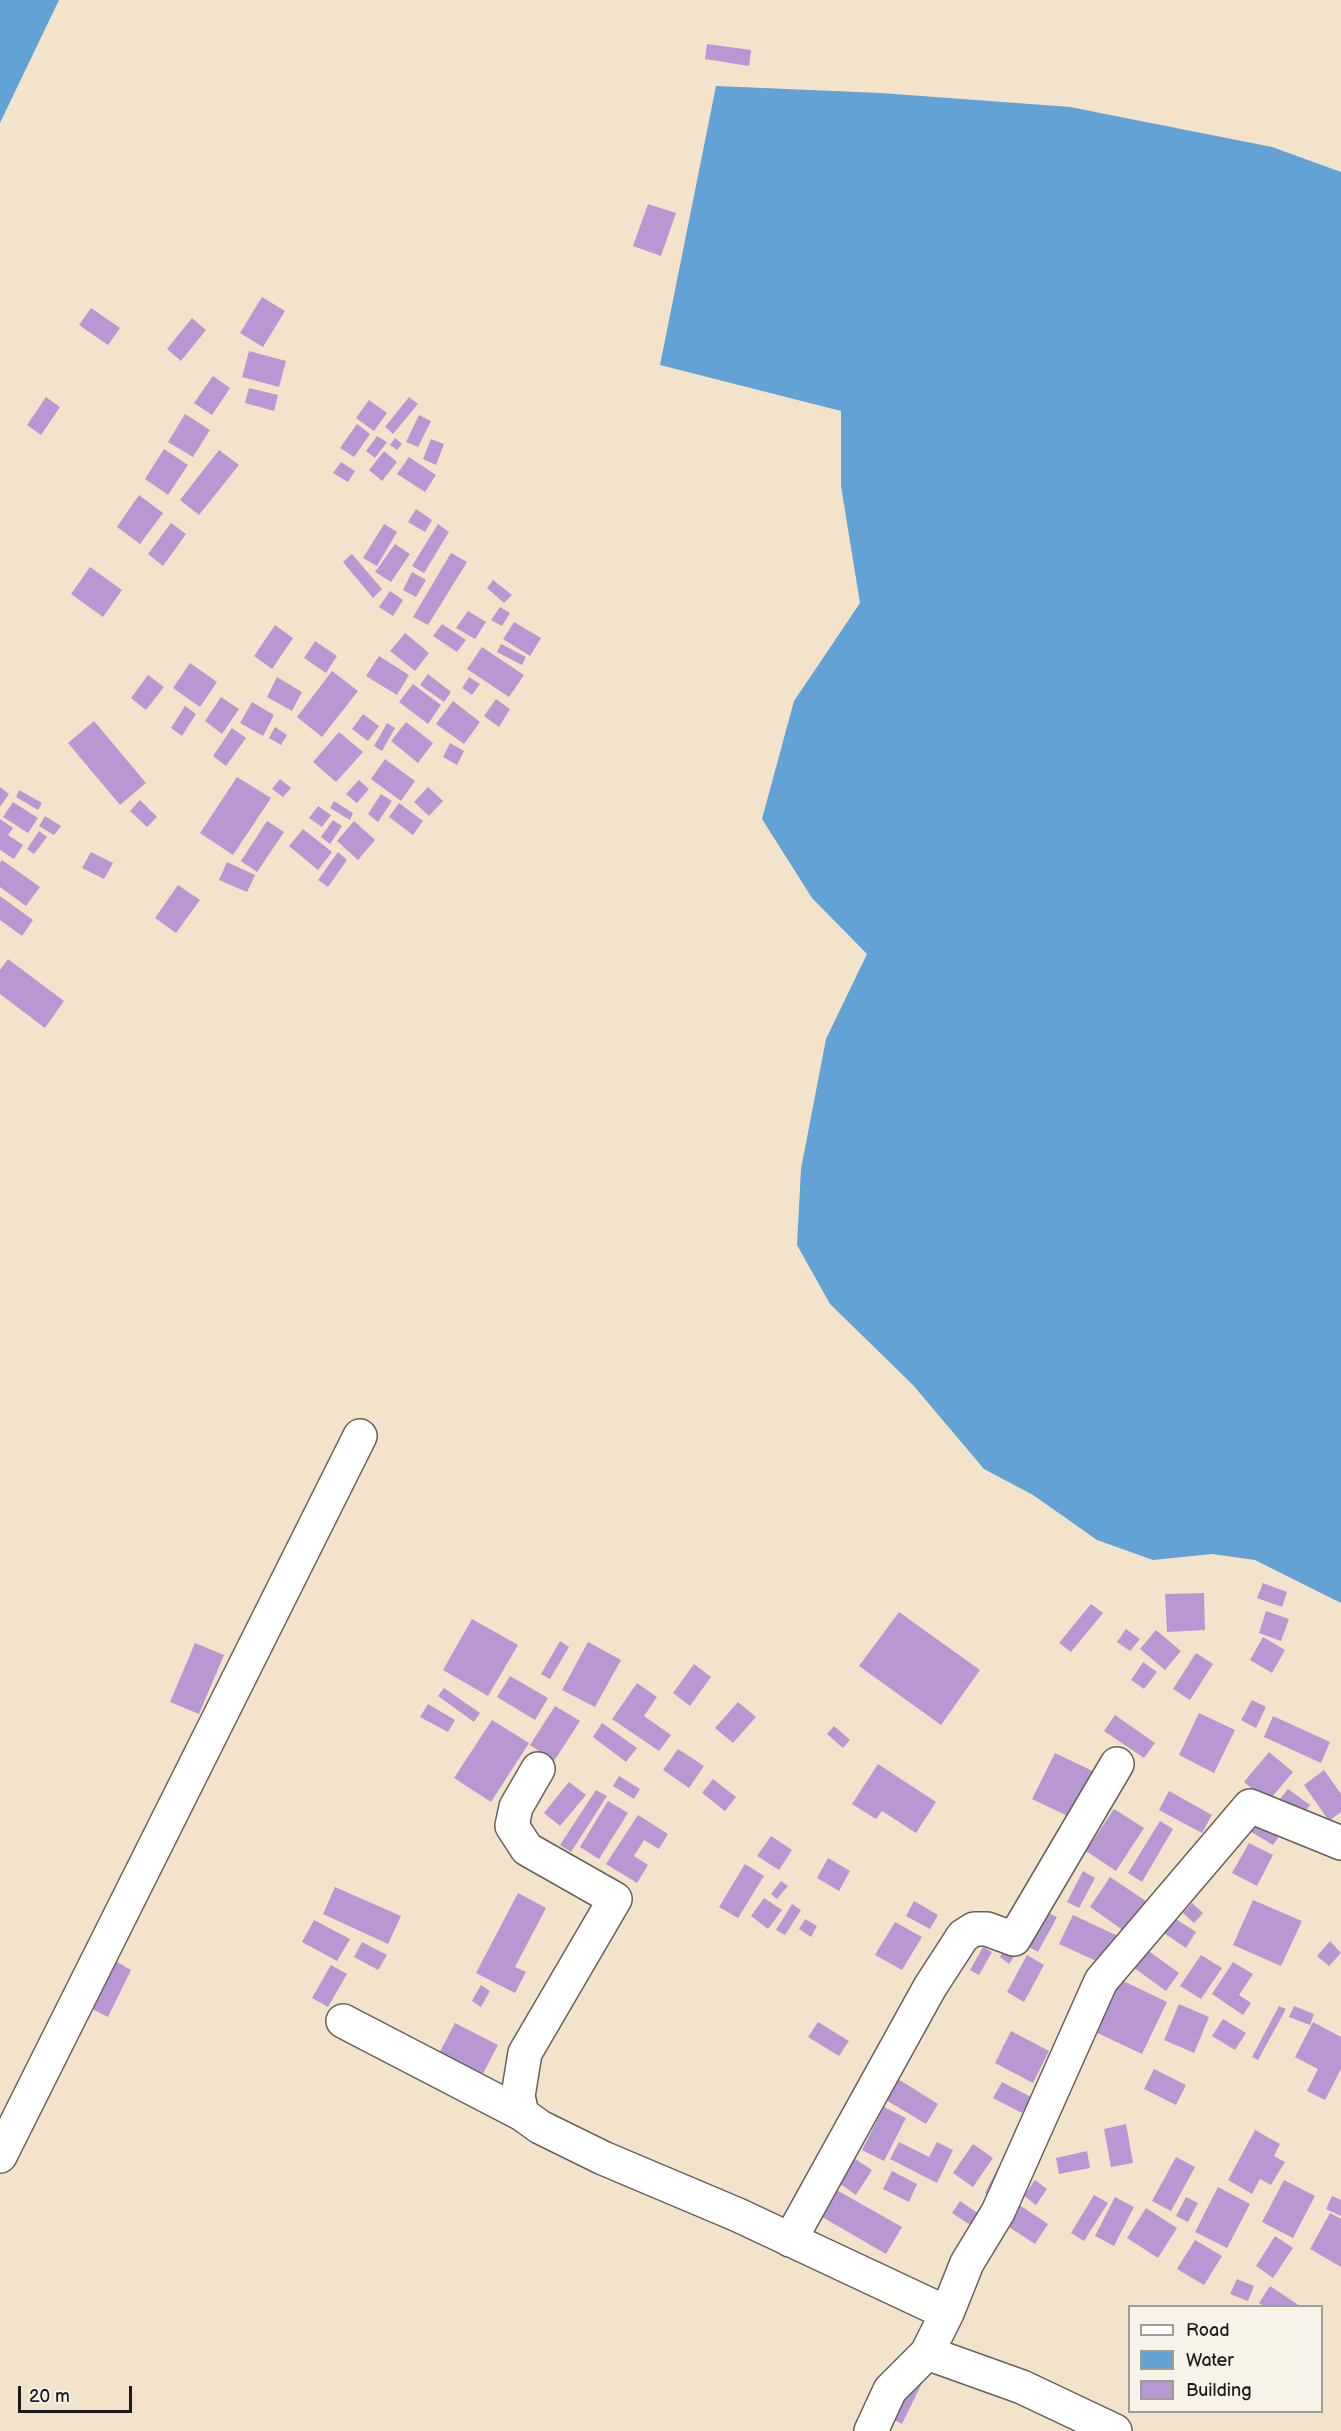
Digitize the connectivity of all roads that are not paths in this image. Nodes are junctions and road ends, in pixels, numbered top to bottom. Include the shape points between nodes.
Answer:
1 (360, 1436) dead end
2 (1117, 1764) dead end
3 (538, 1769) dead end
4 (1341, 1843) edge
5 (343, 2020) dead end
6 (522, 2114) junction
7 (0, 2156) edge
8 (790, 2240) junction
9 (947, 2313) junction
10 (927, 2353) junction
11 (871, 2431) edge
12 (1115, 2431) edge

1 - 7 street
2 - 8 street via 1014,1939 987,1929 974,1929 963,1936 930,1987
3 - 6 street via 516,1807 513,1826 527,1849 615,1899 525,2053 518,2096
4 - 9 street via 1250,1806 1101,1981 998,2212 967,2263
5 - 6 street
6 - 8 street via 603,2158
8 - 9 street
9 - 10 street
10 - 11 street via 890,2390
10 - 12 street via 1022,2388

